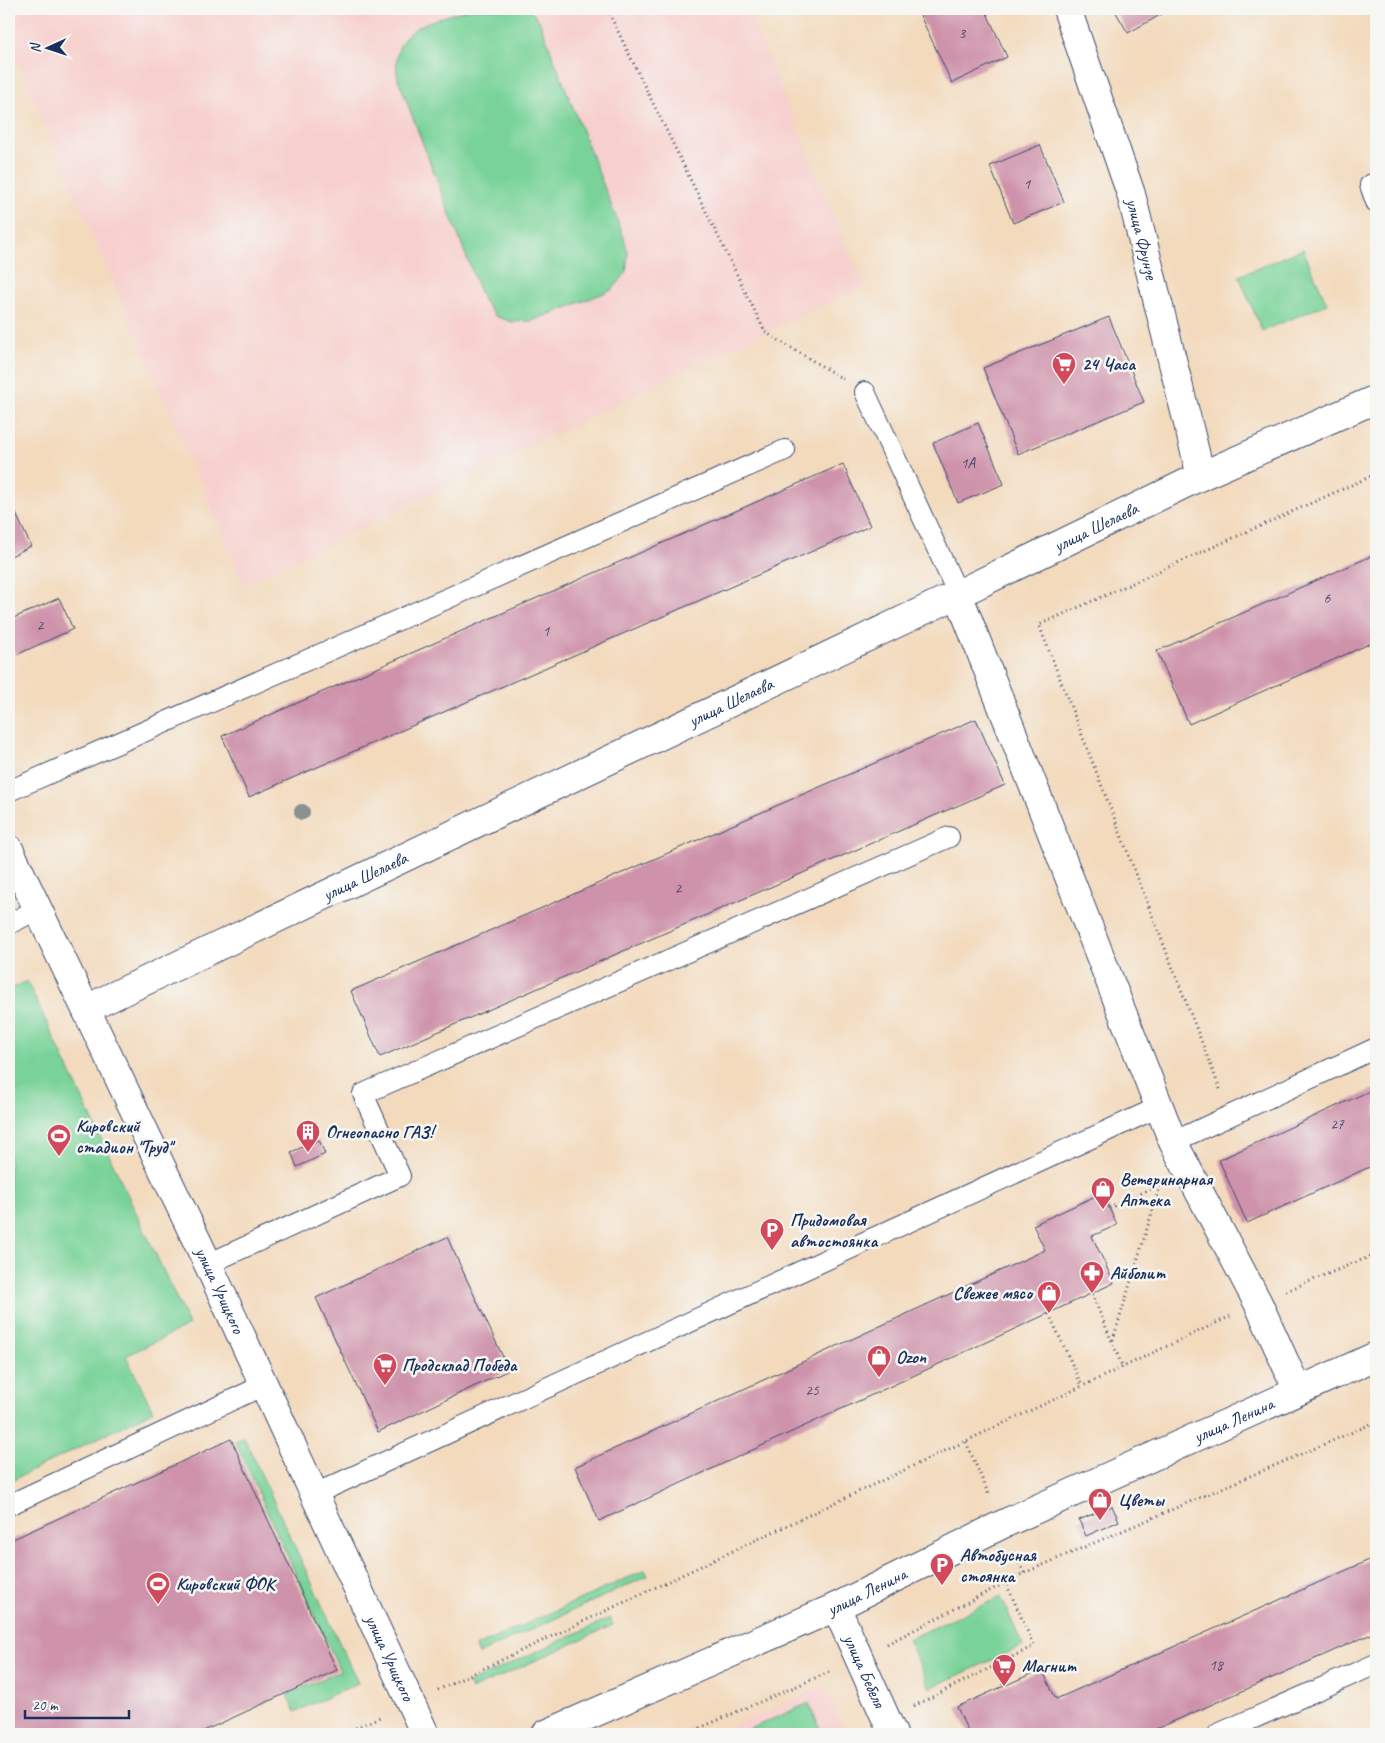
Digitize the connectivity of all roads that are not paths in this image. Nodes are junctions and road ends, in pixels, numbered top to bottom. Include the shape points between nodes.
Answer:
1 (1067, 9) edge
2 (1376, 182) edge
3 (1376, 202) edge
4 (865, 392) road end
5 (1376, 399) edge
6 (785, 450) dead end
7 (1201, 476) junction
8 (958, 594) junction
9 (9, 791) edge
10 (949, 837) dead end
11 (9, 849) edge
12 (38, 909) junction
13 (9, 924) edge
14 (86, 1009) junction
15 (1376, 1048) edge
16 (1159, 1107) junction
17 (1173, 1142) junction
18 (208, 1264) junction
19 (1376, 1356) edge
20 (264, 1385) junction
21 (1298, 1391) junction
22 (315, 1494) junction
23 (9, 1505) edge
24 (836, 1607) junction
25 (1376, 1664) edge
26 (890, 1727) edge
27 (425, 1734) edge
28 (546, 1734) edge
29 (1218, 1734) edge

1 - 7 street, улица Фрунзе via 1131,194
2 - 3 lane via 1370,185
4 - 8 lane
5 - 7 street, улица Шелаева
6 - 9 lane
7 - 8 street, улица Шелаева
8 - 14 street, улица Шелаева
8 - 16 street
10 - 18 lane via 363,1094 400,1176
11 - 12 street, улица Урицкого
12 - 13 lane
12 - 14 street, улица Урицкого
14 - 18 street, улица Урицкого
15 - 17 lane
16 - 17 street
16 - 22 lane
17 - 21 street via 1258,1303
18 - 20 street, улица Урицкого
19 - 21 street, улица Ленина
20 - 22 street, улица Урицкого
20 - 23 lane
21 - 24 street, улица Ленина via 1001,1525
22 - 27 street, улица Урицкого
24 - 26 street, улица Бебеля
24 - 28 street, улица Ленина
25 - 29 lane

